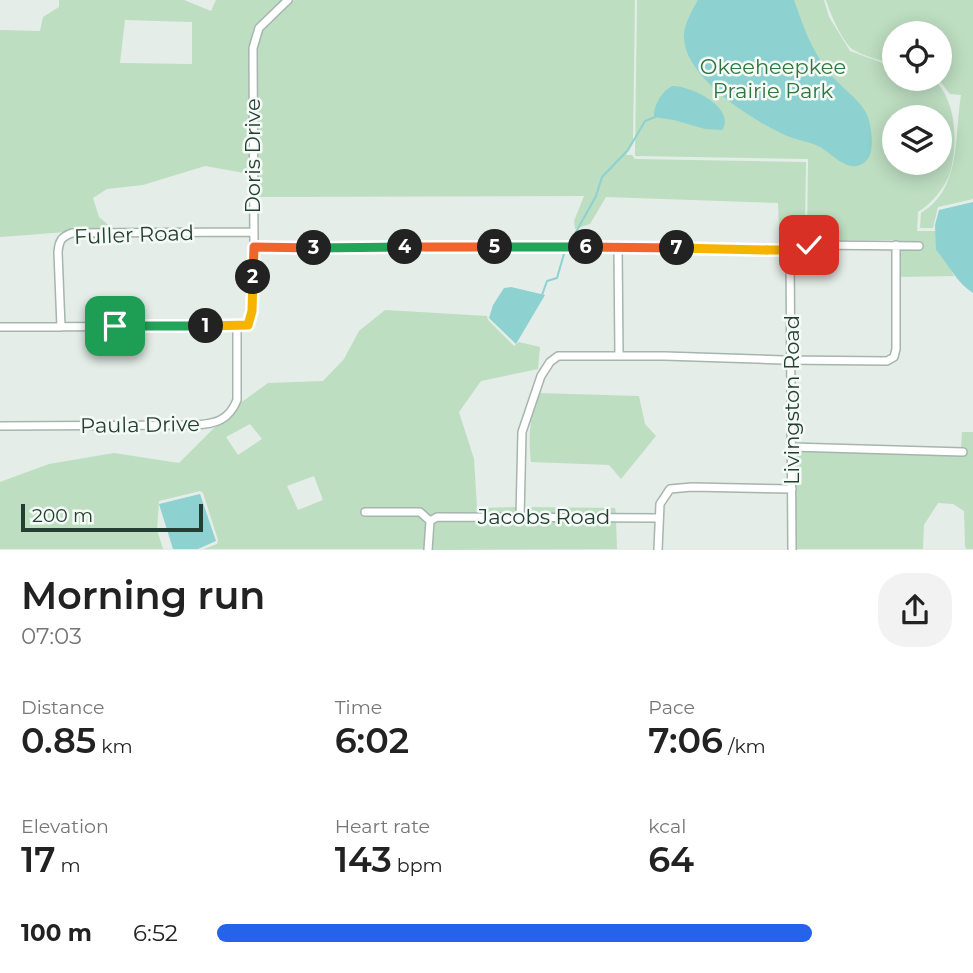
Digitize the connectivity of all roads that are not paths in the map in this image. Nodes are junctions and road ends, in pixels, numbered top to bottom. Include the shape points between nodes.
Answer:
1 (288, 0) edge
2 (254, 232) junction
3 (896, 245) junction
4 (919, 246) dead end
5 (254, 247) junction
6 (618, 247) junction
7 (790, 250) junction
8 (237, 326) junction
9 (0, 327) edge
10 (61, 327) junction
11 (619, 355) junction
12 (792, 360) junction
13 (0, 426) edge
14 (792, 447) junction
15 (963, 452) dead end
16 (792, 489) junction
17 (365, 512) dead end
18 (520, 518) junction
19 (659, 518) junction
20 (430, 521) junction
21 (428, 550) edge
22 (658, 550) edge
23 (792, 550) edge

1 - 2 street, Doris Drive via 259,28 253,48
2 - 5 street, Doris Drive
2 - 10 street, Fuller Road via 72,233 59,242
3 - 4 street
3 - 7 street via 809,245
3 - 12 street via 894,357 883,362
5 - 6 street
5 - 8 street, Doris Drive via 252,311 248,325
6 - 7 street
6 - 11 street
7 - 12 street, Livingston Road
8 - 10 street
8 - 13 street, Paula Drive via 237,400 222,421
9 - 10 street
11 - 12 street
11 - 18 street via 558,356 546,367 522,432
12 - 14 street, Livingston Road
14 - 15 street
14 - 16 street, Livingston Road
16 - 19 street via 674,488 663,498
16 - 23 street, Livingston Road
17 - 20 street via 420,512
18 - 19 street, Jacobs Road
18 - 20 street, Jacobs Road via 437,517
19 - 22 street
20 - 21 street

